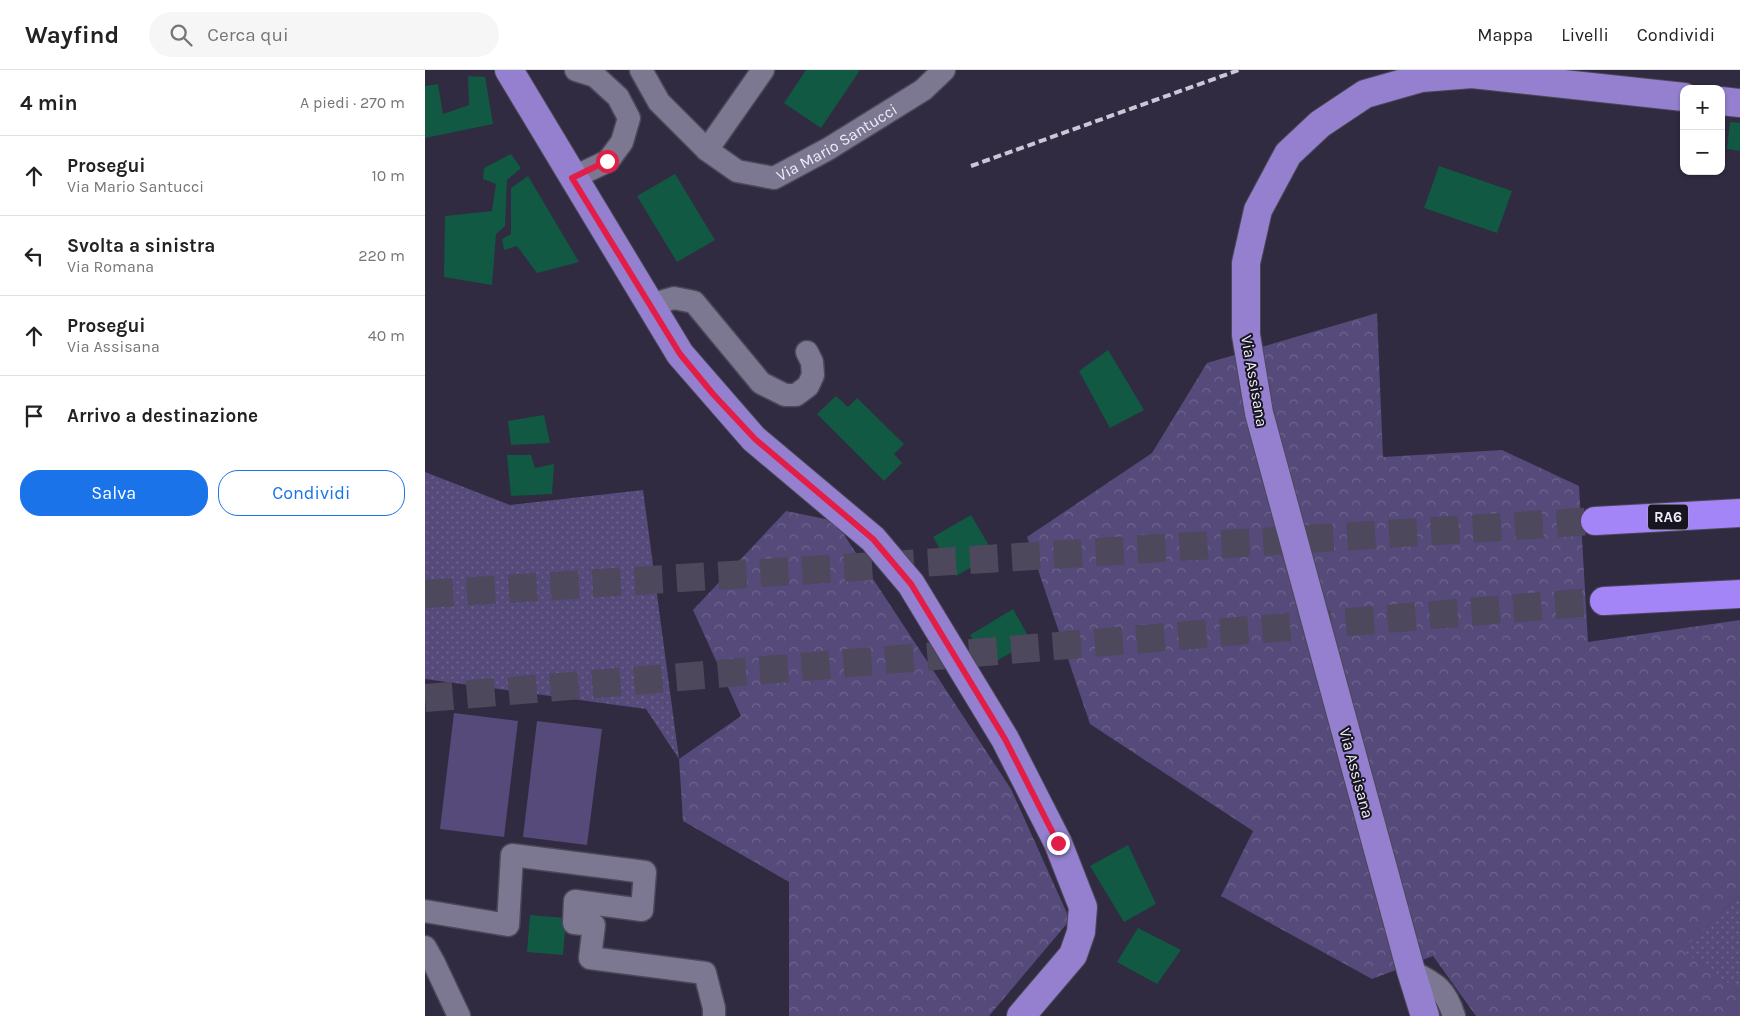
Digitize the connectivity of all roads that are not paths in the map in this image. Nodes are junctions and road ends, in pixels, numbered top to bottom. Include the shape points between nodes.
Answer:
1 (509, 70) edge
2 (576, 70) edge
3 (641, 70) edge
4 (763, 70) edge
5 (944, 70) edge
6 (1680, 97) edge
7 (1725, 101) edge
8 (1740, 103) edge
9 (707, 150) junction
10 (572, 178) junction
11 (650, 305) junction
12 (807, 352) dead end
13 (1740, 514) edge
14 (1595, 521) tunnel mouth
15 (1740, 594) edge
16 (1604, 601) tunnel mouth
17 (425, 911) edge
18 (425, 947) edge
19 (1411, 971) junction
20 (459, 1016) edge
21 (714, 1016) edge
22 (1021, 1016) edge
23 (1425, 1016) edge
24 (1454, 1016) edge

1 - 10 main road
2 - 10 street via 595,76 618,98 629,118 621,142 607,161
3 - 9 street, Via Mario Santucci via 659,102
4 - 9 street
5 - 9 street, Via Mario Santucci via 923,90 774,178 737,171
6 - 19 main road, Via Assisana via 1472,74 1421,78 1365,94 1320,124 1288,154 1258,210 1246,264 1246,335 1259,412
7 - 8 main road
10 - 11 main road
11 - 12 street via 674,298 694,302 761,383 785,395 796,395 808,386 813,375
11 - 22 main road via 680,354 755,439 873,539 911,584 1005,739 1058,843 1083,907 1081,932 1073,955
13 - 14 highway, RA6
15 - 16 highway
17 - 21 street via 508,924 512,856 645,872 642,910 575,901 574,923 594,924 590,958 705,973
18 - 20 street
19 - 23 main road, Via Assisana
19 - 24 street via 1433,983 1448,999

